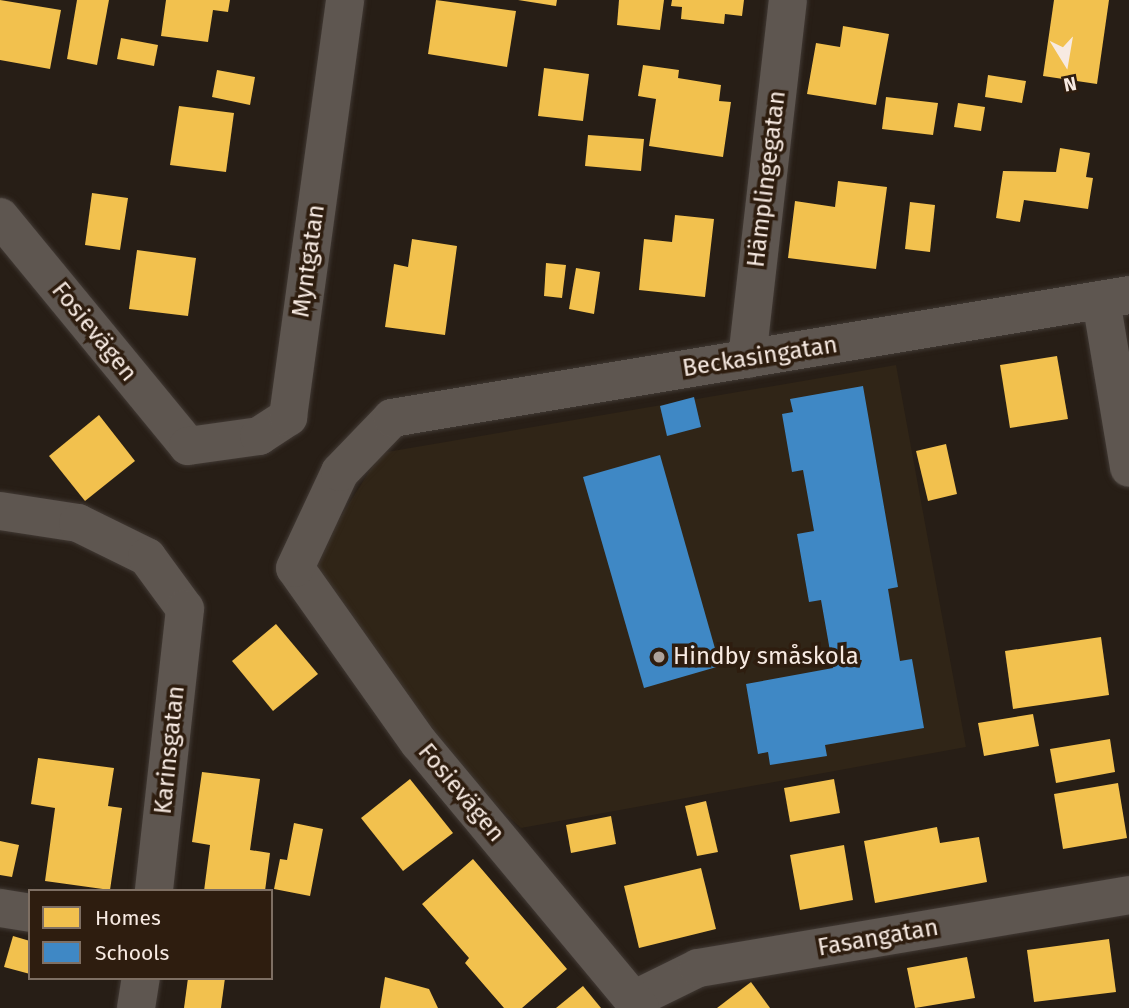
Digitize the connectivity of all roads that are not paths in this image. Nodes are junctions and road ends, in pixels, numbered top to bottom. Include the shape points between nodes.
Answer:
1 (345, 0) edge
2 (788, 0) edge
3 (0, 217) edge
4 (1115, 298) edge
5 (747, 359) junction
6 (188, 446) joint
7 (1129, 468) edge
8 (0, 512) edge
9 (295, 568) joint
10 (154, 889) edge
11 (1129, 895) edge
12 (0, 908) edge
13 (28, 913) edge
14 (141, 980) edge
15 (636, 1004) edge
16 (136, 1008) edge

1 - 6 street, Myntgatan via 288,417 259,436
2 - 5 street, Hämplingegatan
3 - 6 street, Fosievägen
4 - 5 street, Beckasingatan
4 - 7 street
5 - 9 street, Beckasingatan via 392,418 340,472
8 - 10 street, Karinsgatan via 78,523 147,557 185,609
9 - 15 street, Fosievägen via 419,743
11 - 15 street, Fasangatan via 698,968
12 - 13 street
14 - 16 street

